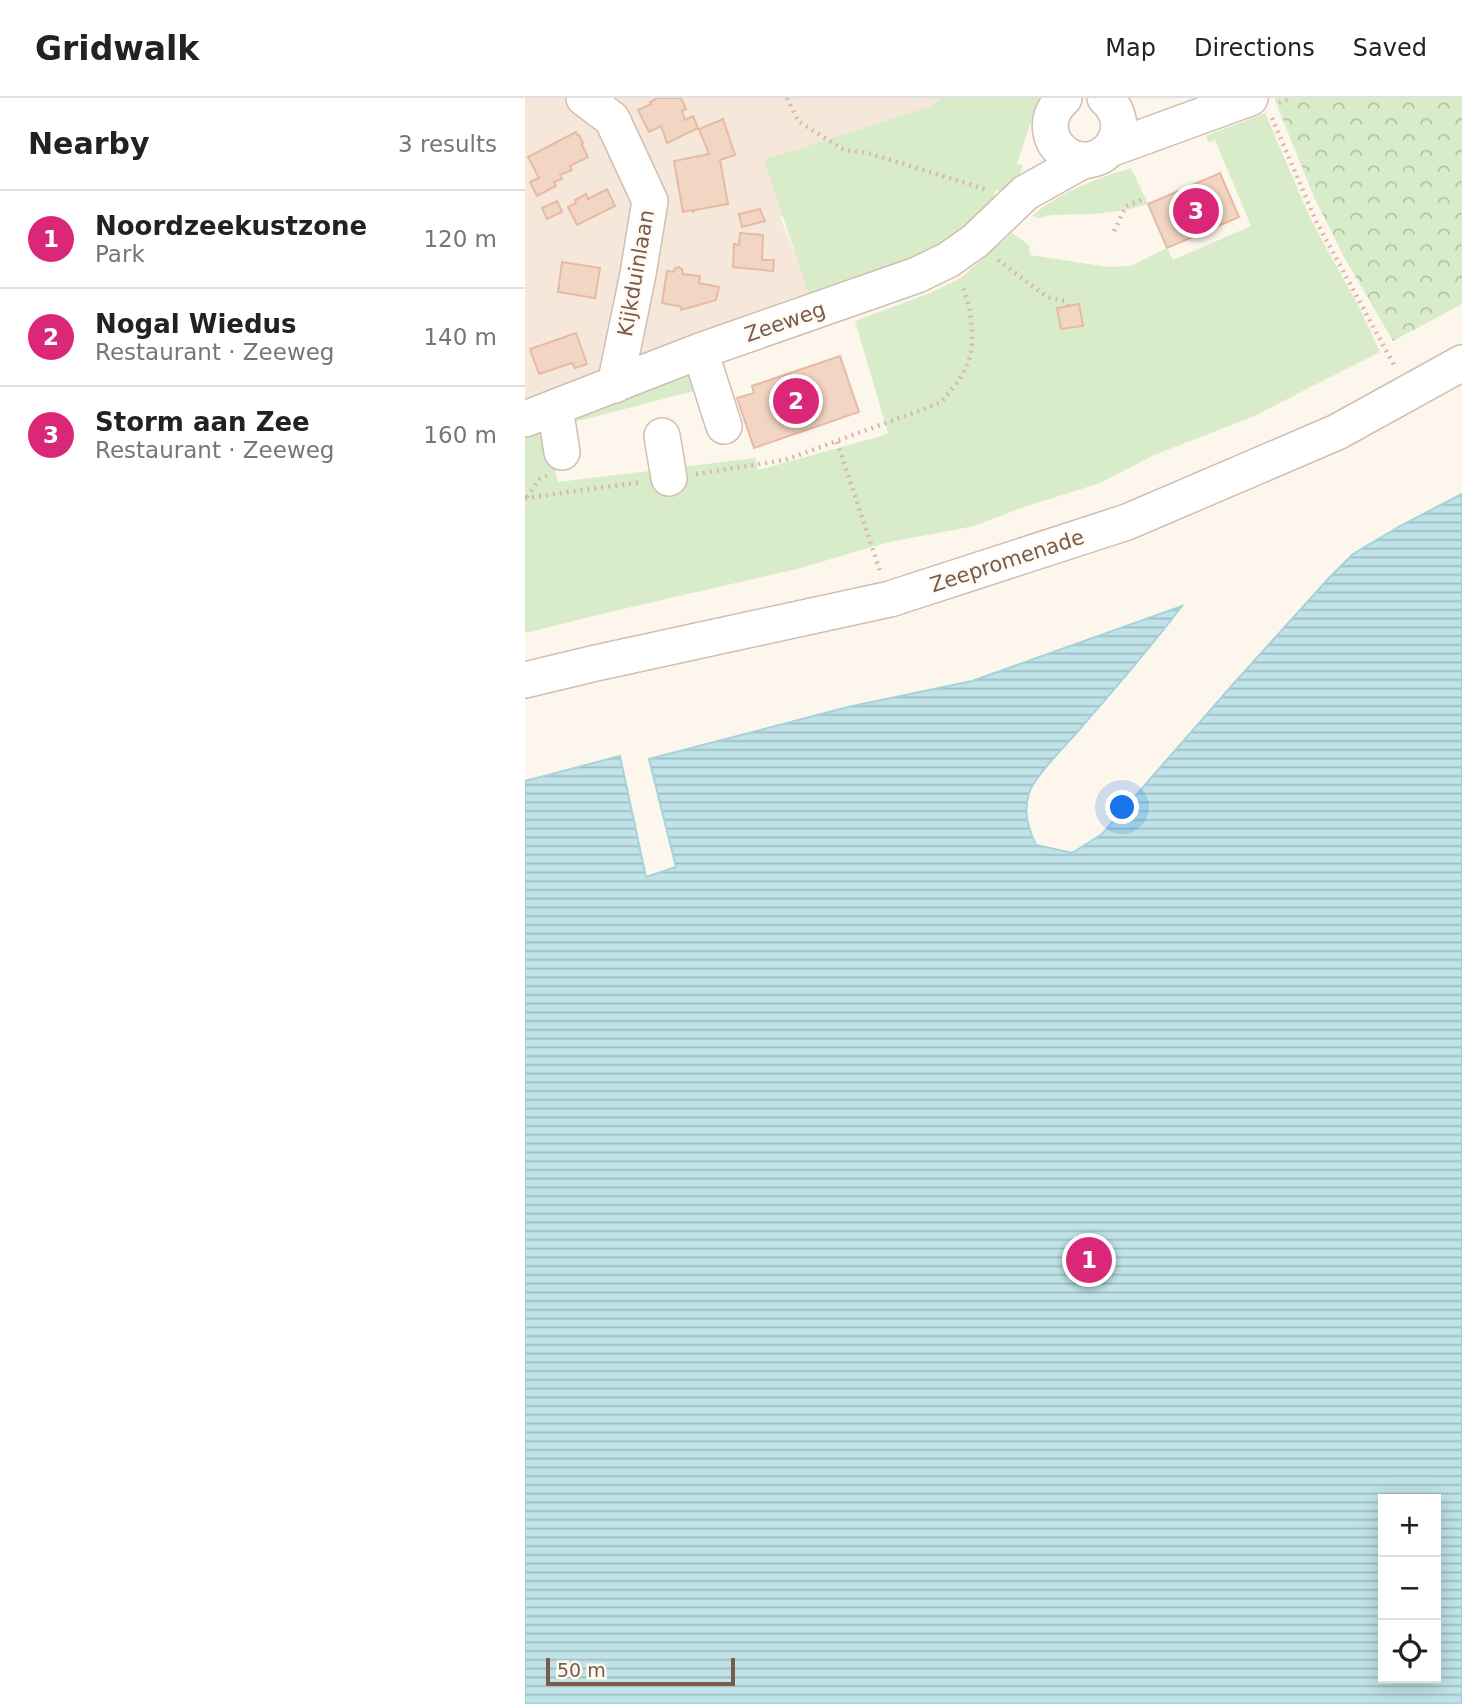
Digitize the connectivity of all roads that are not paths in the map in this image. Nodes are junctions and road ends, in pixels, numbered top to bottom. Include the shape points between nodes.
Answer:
1 (584, 98) edge
2 (1105, 98) edge
3 (1248, 104) edge
4 (1057, 113) edge
5 (1097, 155) junction
6 (1011, 193) junction
7 (700, 351) junction
8 (1462, 363) edge
9 (615, 385) junction
10 (540, 414) edge
11 (724, 426) dead end
12 (662, 436) dead end
13 (562, 452) dead end
14 (669, 478) road end
15 (525, 680) edge

1 - 9 street, Kijkduinlaan via 611,119 650,201
2 - 5 street via 1114,107 1119,124 1115,142
3 - 5 street, Zeeweg
4 - 5 street via 1052,138 1057,147 1074,159
4 - 6 street, Zeeweg
5 - 6 street, Zeeweg
6 - 7 street, Zeeweg via 975,241 948,260
7 - 9 street, Zeeweg
7 - 11 street
8 - 15 street, Zeepromenade via 1337,432 1127,522 890,600
9 - 10 street, Zeeweg
10 - 13 street
12 - 14 street

